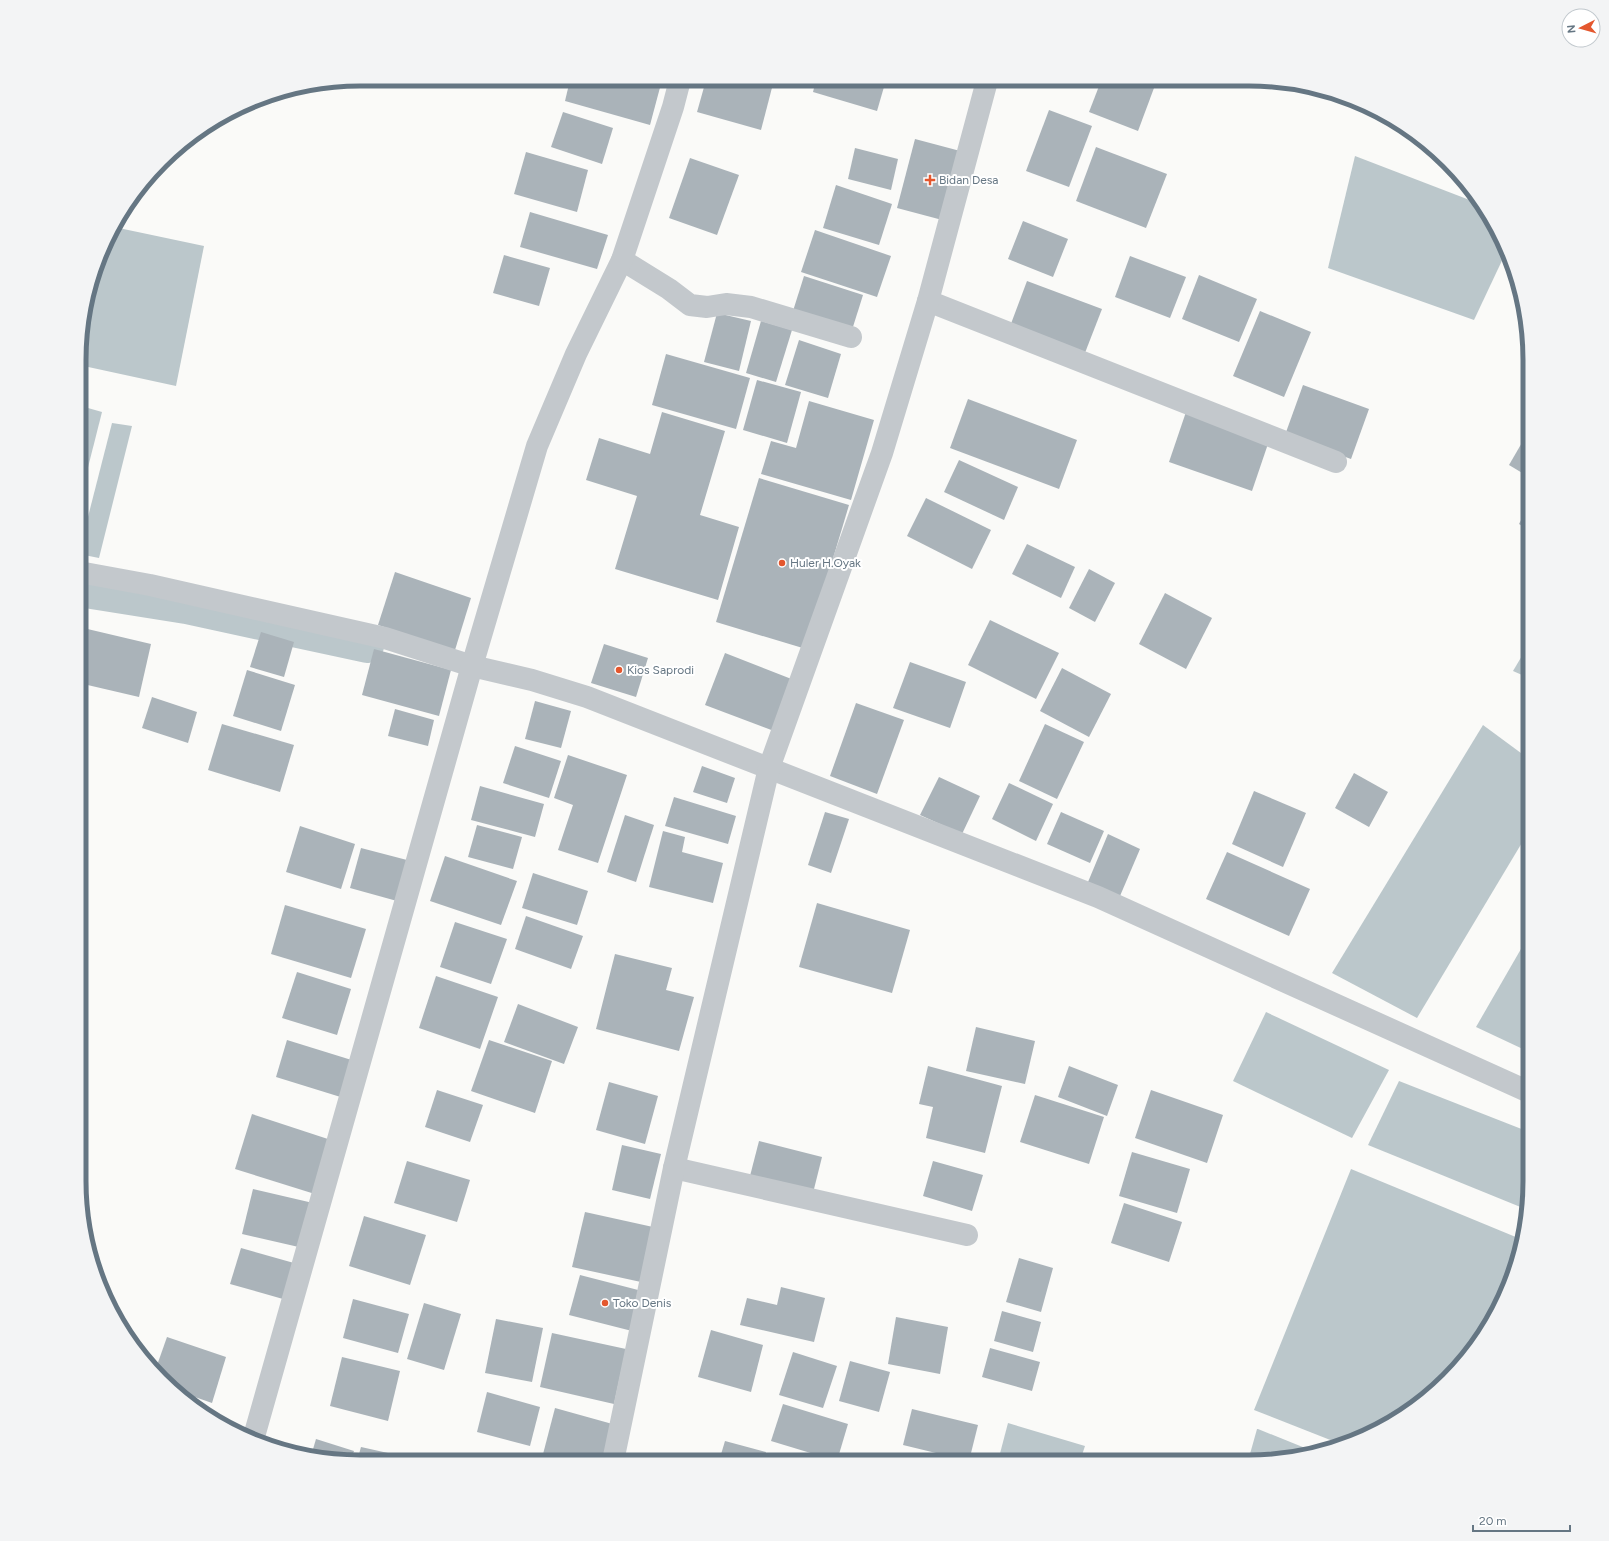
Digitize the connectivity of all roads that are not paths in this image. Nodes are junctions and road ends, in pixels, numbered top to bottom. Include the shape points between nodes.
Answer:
1 (678, 86) edge
2 (986, 86) edge
3 (622, 260) junction
4 (928, 301) junction
5 (851, 337) dead end
6 (1336, 462) dead end
7 (86, 573) edge
8 (472, 666) junction
9 (769, 768) junction
10 (1523, 1089) edge
11 (674, 1168) junction
12 (967, 1235) dead end
13 (255, 1434) edge
14 (614, 1455) edge

1 - 3 street
2 - 4 street
3 - 5 street via 690,305 707,307 726,304 751,308
3 - 8 street via 576,354 537,446
4 - 6 street
4 - 9 street via 882,453
7 - 8 street via 150,585 385,638
8 - 9 street via 532,680 587,697
8 - 13 street
9 - 10 street via 1098,897
9 - 11 street
11 - 12 street
11 - 14 street

